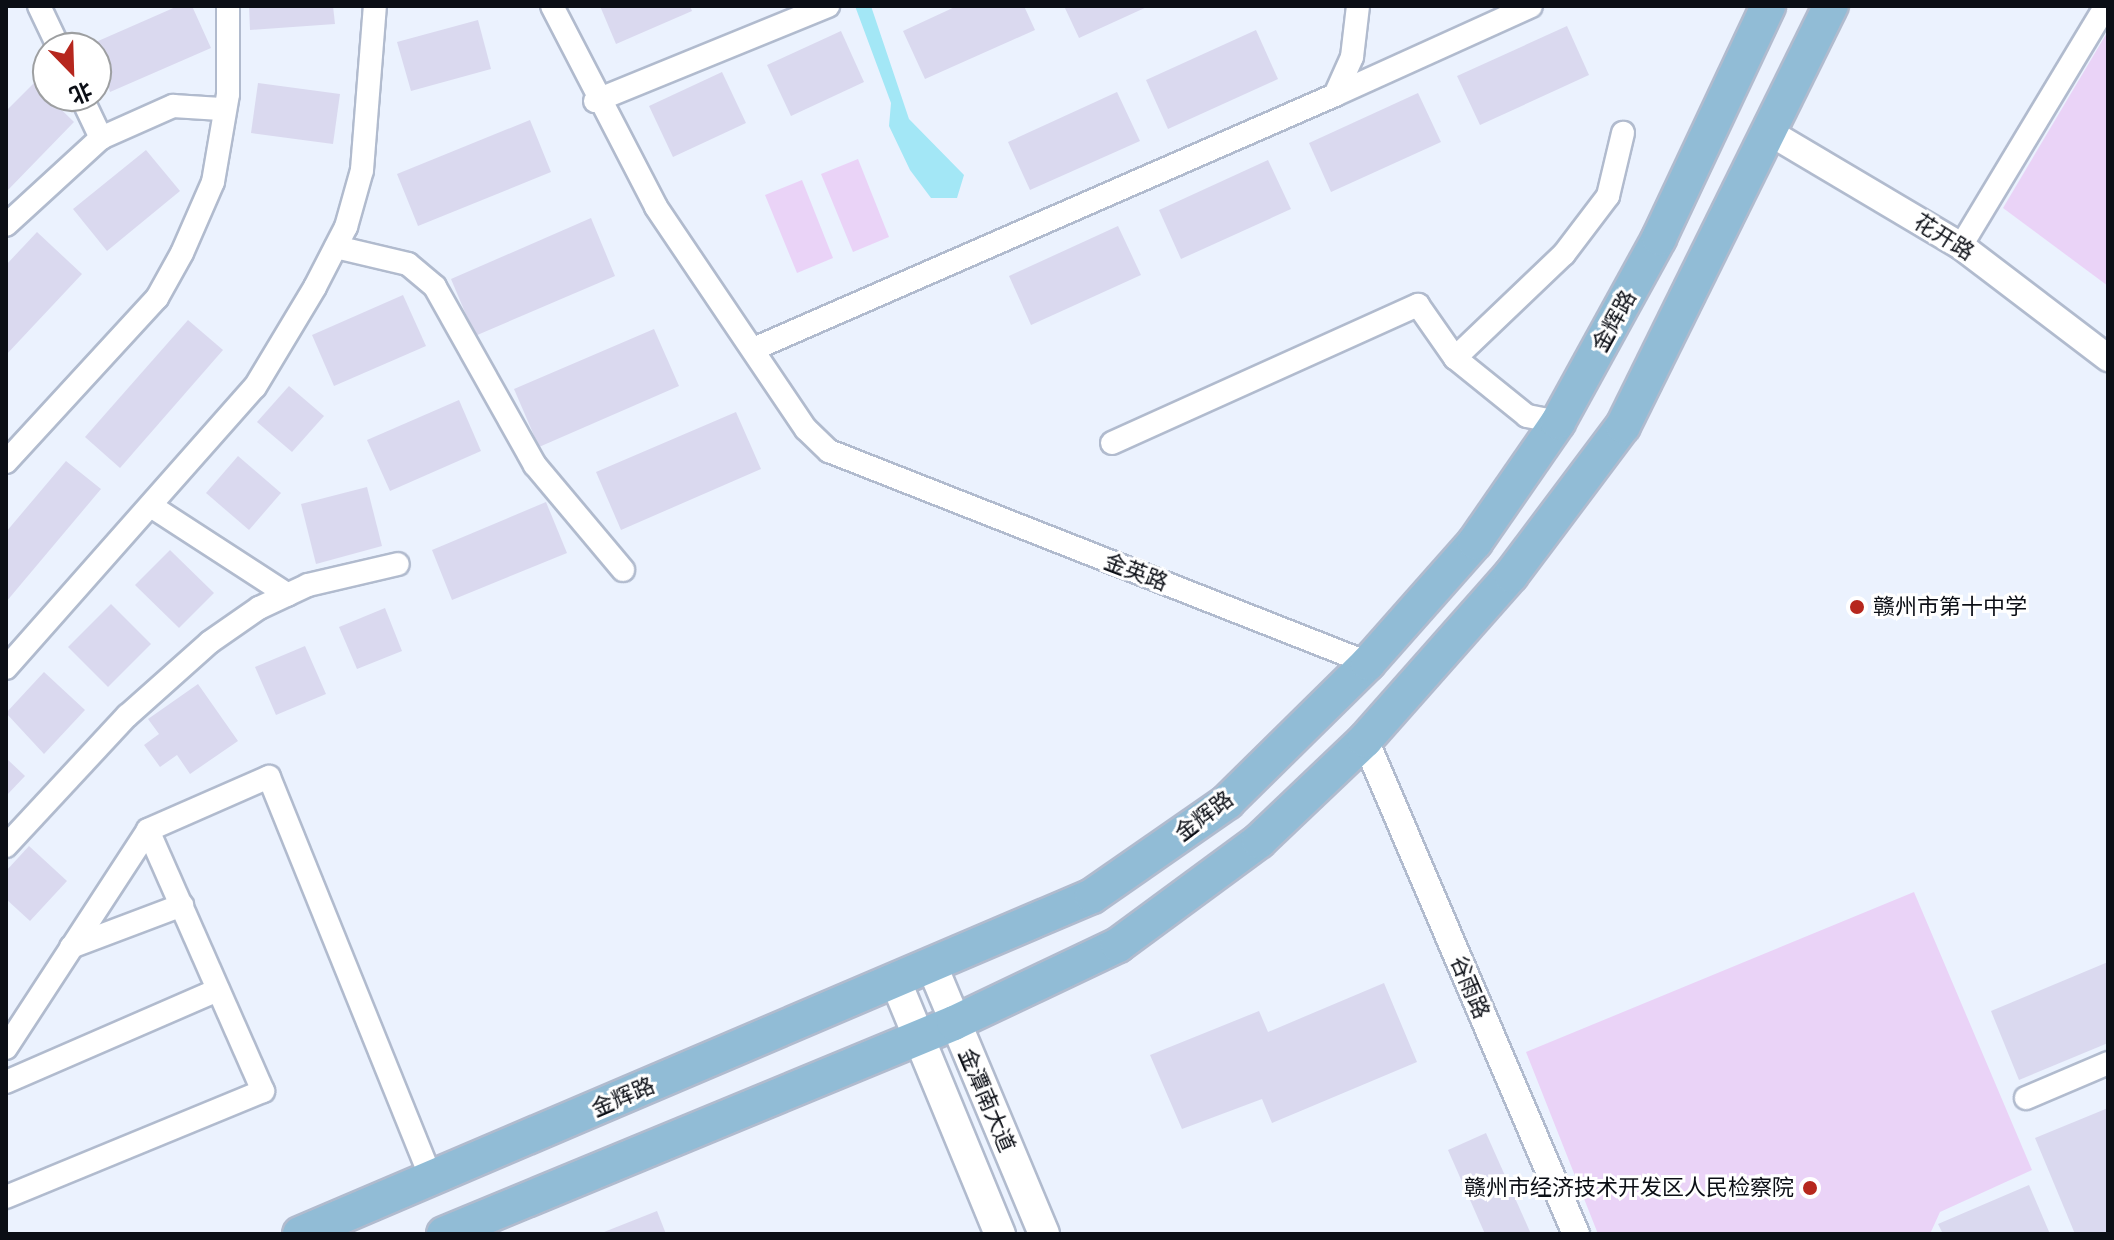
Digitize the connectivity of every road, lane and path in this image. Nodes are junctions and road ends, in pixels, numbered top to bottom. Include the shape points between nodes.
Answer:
1 (39, 6) edge
2 (228, 6) edge
3 (375, 6) edge
4 (552, 6) edge
5 (1358, 6) edge
6 (1531, 6) edge
7 (1768, 6) edge
8 (1831, 6) edge
9 (2106, 6) edge
10 (824, 7) edge
11 (51, 32) edge
12 (1335, 95) junction
13 (595, 101) junction
14 (221, 109) junction
15 (89, 112) edge
16 (1769, 132) junction
17 (1623, 133) dead end
18 (101, 138) junction
19 (6, 225) edge
20 (1961, 246) junction
21 (336, 247) junction
22 (756, 348) junction
23 (1455, 358) junction
24 (2108, 358) edge
25 (1558, 422) junction
26 (1112, 443) dead end
27 (6, 462) edge
28 (151, 506) junction
29 (398, 564) dead end
30 (623, 570) dead end
31 (288, 595) junction
32 (1368, 663) junction
33 (6, 668) edge
34 (1365, 740) junction
35 (148, 830) junction
36 (6, 846) edge
37 (182, 905) junction
38 (71, 947) junction
39 (932, 966) junction
40 (896, 982) junction
41 (218, 990) junction
42 (954, 1023) junction
43 (918, 1038) junction
44 (6, 1048) edge
45 (2108, 1063) edge
46 (6, 1082) edge
47 (2026, 1098) dead end
48 (431, 1178) junction
49 (6, 1197) edge
50 (489, 1225) edge
51 (300, 1234) edge
52 (444, 1234) edge
53 (1000, 1234) edge
54 (1044, 1234) edge
55 (1576, 1234) edge

1 - 11 street
2 - 14 street via 232,46
3 - 21 street via 362,170
4 - 13 street, 金英路
5 - 12 street via 1352,57
6 - 12 street
7 - 25 main road, 金辉路 via 1659,238
8 - 16 main road
9 - 20 street
10 - 13 street
12 - 22 street
13 - 22 street, 金英路 via 656,207
14 - 18 street via 173,106
14 - 27 street via 213,182 157,298
15 - 18 street
16 - 20 street, 花开路
16 - 34 main road via 1623,426 1511,575
17 - 23 street via 1608,196 1564,254
18 - 19 street
20 - 24 street, 花开路
21 - 28 street via 255,387
21 - 30 street via 408,264 435,287 535,465
22 - 32 street, 金英路 via 806,429 829,451
23 - 25 street via 1527,416
23 - 26 street via 1418,305
25 - 32 main road, 金辉路 via 1475,542
28 - 31 street
28 - 33 street
29 - 31 street
31 - 36 street via 170,673
32 - 39 main road, 金辉路 via 1227,802 1092,896
34 - 42 main road via 1259,841 1118,945
34 - 55 street, 谷雨路
35 - 37 street
35 - 38 street
35 - 48 street via 269,777
37 - 38 street
37 - 41 street
38 - 44 street
39 - 40 main road, 金辉路
39 - 42 main road, 金潭南大道
40 - 43 main road, 金潭南大道
40 - 48 main road, 金辉路
41 - 46 street
41 - 49 street via 263,1091
42 - 43 main road
42 - 54 main road, 金潭南大道
43 - 50 main road
43 - 53 main road, 金潭南大道
45 - 47 street
48 - 51 main road, 金辉路
50 - 52 main road

